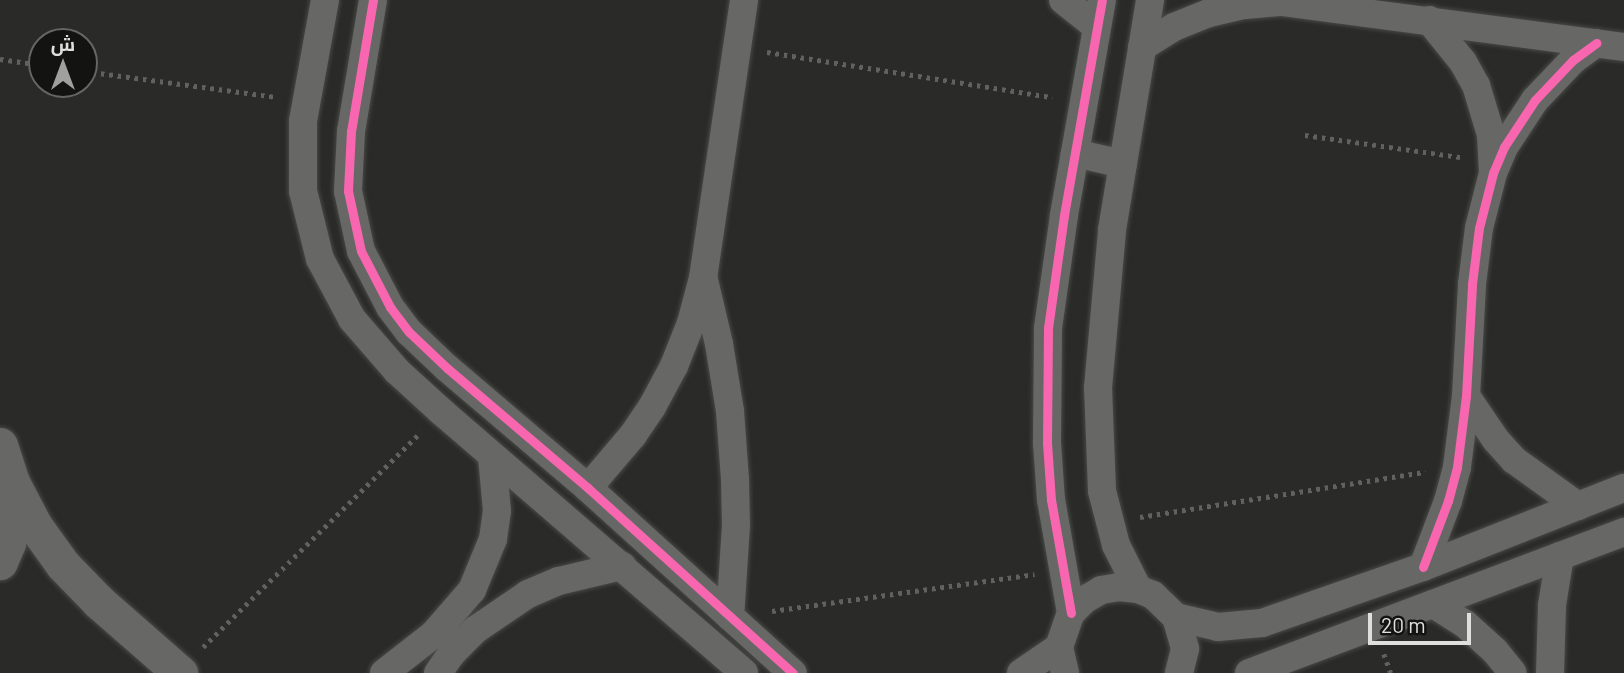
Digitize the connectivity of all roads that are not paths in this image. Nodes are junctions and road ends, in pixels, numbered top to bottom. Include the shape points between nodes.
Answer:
1 (325, 0) edge
2 (373, 0) edge
3 (744, 0) edge
4 (1063, 0) edge
5 (1150, 0) edge
6 (1314, 3) edge
7 (1100, 13) edge
8 (1429, 20) junction
9 (1596, 43) junction
10 (1142, 47) junction
11 (1624, 47) edge
12 (1076, 153) junction
13 (1123, 164) junction
14 (1493, 168) junction
15 (352, 221) junction
16 (310, 226) junction
17 (703, 278) junction
18 (1466, 396) junction
19 (0, 445) edge
20 (492, 457) junction
21 (12, 482) junction
22 (588, 488) junction
23 (1624, 488) edge
24 (1578, 506) junction
25 (1624, 532) edge
26 (1560, 556) junction
27 (0, 562) edge
28 (622, 566) junction
29 (1423, 567) junction
30 (1138, 589) junction
31 (1433, 604) junction
32 (1071, 613) junction
33 (730, 617) junction
34 (1176, 617) junction
35 (441, 653) edge
36 (1062, 660) edge
37 (179, 672) edge
38 (384, 673) edge
39 (744, 673) edge
40 (793, 673) edge
41 (1021, 673) edge
42 (1179, 673) edge
43 (1250, 673) edge
44 (1513, 673) edge
45 (1550, 673) edge

1 - 16 street via 301,156
2 - 15 street via 348,161
3 - 17 street
4 - 7 street
5 - 10 street
6 - 8 street
6 - 10 street via 1245,5 1186,22
7 - 12 street
8 - 9 street
8 - 14 street via 1476,85 1486,109
9 - 11 street
9 - 14 street via 1535,100
10 - 13 street
12 - 13 street
12 - 32 street via 1055,271 1046,385 1051,500
13 - 30 street via 1101,335 1099,459 1109,522
14 - 18 street via 1472,284
15 - 16 street
15 - 22 street via 374,280 410,332
16 - 20 street via 334,290 352,319 397,371
17 - 22 street via 691,323 652,407
17 - 33 street via 730,411 736,525
18 - 24 street via 1514,460
18 - 29 street via 1457,467
19 - 21 street
20 - 28 street
20 - 35 street via 497,512 493,538
21 - 27 street via 13,513
21 - 37 street via 63,565
22 - 33 street
23 - 24 street
24 - 29 street
25 - 26 street
26 - 31 street
26 - 45 street via 1550,630
28 - 35 street via 569,578 528,594
28 - 39 street
29 - 34 street via 1262,623 1218,627
30 - 32 street via 1101,590
30 - 34 street via 1166,605
31 - 43 street
31 - 44 street via 1464,623
32 - 36 street
33 - 40 street
34 - 42 street via 1185,649
35 - 38 street
36 - 41 street

